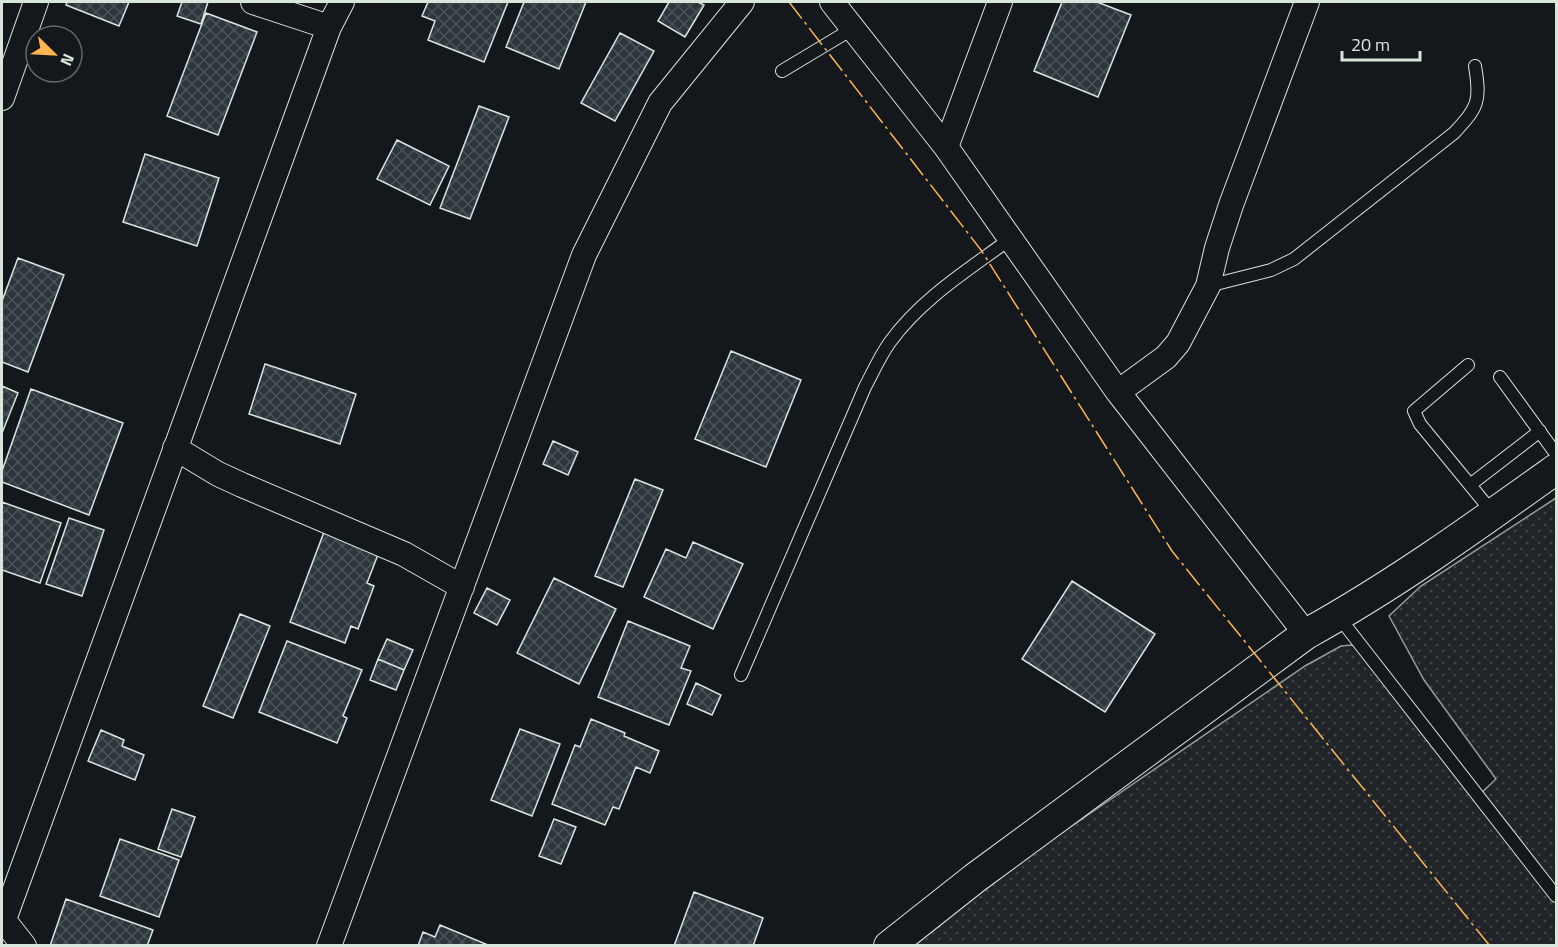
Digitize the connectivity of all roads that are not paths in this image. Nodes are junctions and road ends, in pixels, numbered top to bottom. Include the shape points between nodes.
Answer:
1 (36, 2) edge
2 (253, 2) edge
3 (342, 2) edge
4 (742, 2) edge
5 (832, 2) edge
6 (1000, 2) edge
7 (1307, 2) edge
8 (329, 27) junction
9 (852, 29) junction
10 (1474, 66) dead end
11 (782, 71) dead end
12 (2, 98) edge
13 (946, 147) junction
14 (1010, 239) junction
15 (1208, 286) junction
16 (1468, 365) dead end
17 (1500, 377) dead end
18 (1119, 393) junction
19 (1540, 431) junction
20 (176, 448) junction
21 (1557, 454) edge
22 (1557, 469) edge
23 (1470, 485) junction
24 (1493, 513) junction
25 (462, 586) junction
26 (1338, 616) junction
27 (1306, 634) junction
28 (741, 675) dead end
29 (1557, 896) edge
30 (2, 920) edge
31 (24, 945) edge
32 (329, 945) edge
33 (889, 945) edge

1 - 12 street
2 - 8 street
3 - 8 street
4 - 25 street via 660,103 584,255
5 - 9 street
6 - 13 street
7 - 15 street via 1231,205
8 - 20 street
9 - 11 lane
9 - 13 street
10 - 15 lane via 1479,91 1476,102 1454,133 1294,259 1270,270
13 - 14 street
14 - 18 street
14 - 28 lane via 915,314 877,363
15 - 18 street via 1167,357
16 - 23 lane via 1414,411 1420,424
17 - 19 lane
18 - 27 street
19 - 21 lane
19 - 23 lane
20 - 25 street via 218,474 404,554
20 - 30 street
22 - 24 street
23 - 24 lane
24 - 26 street
25 - 32 street
26 - 27 street
26 - 29 lane
27 - 33 street
30 - 31 street

